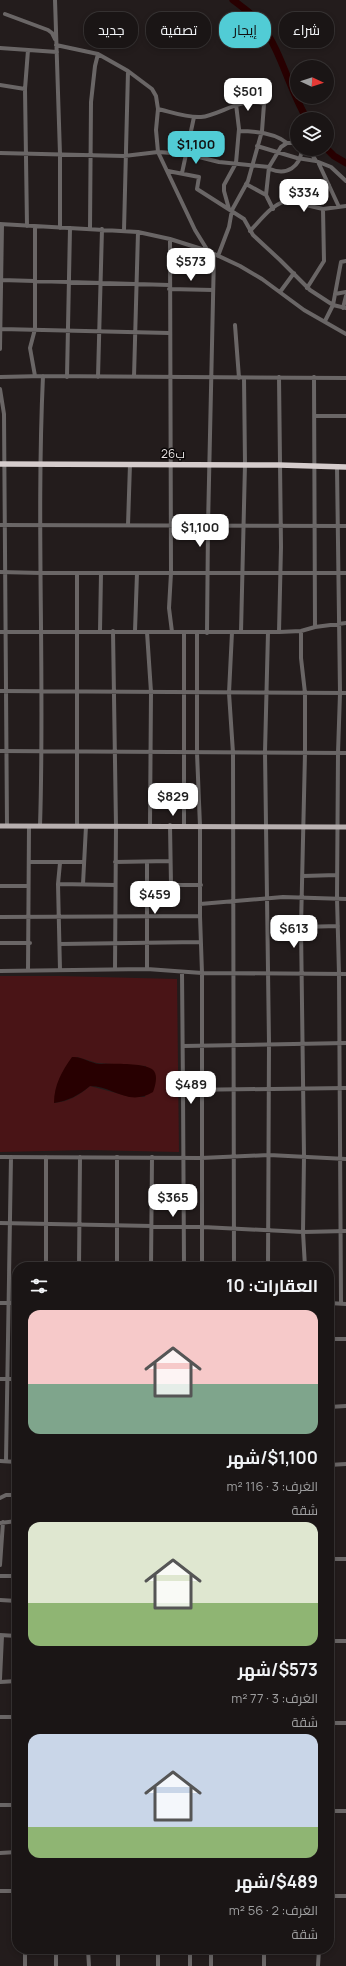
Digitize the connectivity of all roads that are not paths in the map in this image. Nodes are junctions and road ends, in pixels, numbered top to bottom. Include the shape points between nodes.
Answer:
1 (55, 0) edge
2 (5, 14) dead end
3 (56, 42) junction
4 (0, 48) edge
5 (28, 50) junction
6 (57, 52) junction
7 (98, 54) junction
8 (128, 71) junction
9 (0, 85) edge
10 (25, 88) junction
11 (236, 104) junction
12 (158, 109) junction
13 (194, 117) junction
14 (239, 131) junction
15 (261, 133) junction
16 (287, 143) joint
17 (257, 146) junction
18 (158, 152) junction
19 (278, 152) junction
20 (0, 153) edge
21 (26, 154) junction
22 (60, 154) junction
23 (187, 154) junction
24 (92, 155) junction
25 (124, 156) junction
26 (301, 156) edge
27 (313, 156) edge
28 (300, 159) junction
29 (318, 162) junction
30 (236, 163) junction
31 (252, 165) junction
32 (270, 168) junction
33 (168, 171) junction
34 (182, 173) junction
35 (346, 181) edge
36 (246, 184) junction
37 (329, 185) junction
38 (266, 195) junction
39 (310, 206) junction
40 (346, 206) edge
41 (339, 207) junction
42 (231, 209) junction
43 (273, 209) junction
44 (323, 209) junction
45 (1, 224) edge
46 (27, 226) junction
47 (36, 227) junction
48 (60, 228) junction
49 (70, 228) junction
50 (90, 229) junction
51 (102, 229) junction
52 (124, 230) junction
53 (250, 231) junction
54 (138, 232) junction
55 (170, 239) junction
56 (208, 251) junction
57 (216, 255) junction
58 (346, 261) edge
59 (339, 272) junction
60 (294, 273) junction
61 (346, 273) edge
62 (1, 280) junction
63 (35, 281) junction
64 (69, 282) junction
65 (101, 282) junction
66 (136, 283) junction
67 (169, 287) junction
68 (307, 288) junction
69 (214, 290) junction
70 (280, 292) junction
71 (346, 292) edge
72 (1, 294) edge
73 (335, 294) junction
74 (346, 296) edge
75 (333, 305) junction
76 (345, 308) edge
77 (324, 321) junction
78 (234, 325) dead end
79 (1, 329) junction
80 (35, 329) junction
81 (67, 330) junction
82 (100, 331) junction
83 (135, 332) junction
84 (169, 333) junction
85 (346, 334) edge
86 (0, 349) edge
87 (35, 376) junction
88 (43, 376) junction
89 (67, 377) junction
90 (98, 377) junction
91 (170, 377) junction
92 (279, 377) junction
93 (314, 377) junction
94 (0, 378) edge
95 (134, 378) junction
96 (211, 378) junction
97 (242, 378) junction
98 (346, 378) edge
99 (0, 388) edge
100 (315, 416) junction
101 (346, 416) edge
102 (2, 464) edge
103 (130, 464) junction
104 (170, 464) junction
105 (209, 464) junction
106 (245, 464) junction
107 (40, 465) junction
108 (279, 465) junction
109 (315, 465) junction
110 (337, 466) junction
111 (346, 468) edge
112 (2, 525) edge
113 (40, 525) junction
114 (128, 525) junction
115 (170, 525) junction
116 (208, 526) junction
117 (243, 526) junction
118 (281, 526) junction
119 (315, 526) junction
120 (338, 526) junction
121 (346, 526) edge
122 (0, 572) edge
123 (5, 572) junction
124 (41, 573) junction
125 (77, 573) junction
126 (101, 573) junction
127 (136, 573) junction
128 (171, 573) junction
129 (208, 573) junction
130 (339, 573) junction
131 (346, 573) edge
132 (242, 574) junction
133 (280, 574) junction
134 (315, 574) junction
135 (339, 623) junction
136 (346, 623) edge
137 (315, 627) junction
138 (41, 631) junction
139 (100, 631) junction
140 (113, 631) junction
141 (135, 631) junction
142 (301, 631) junction
143 (0, 632) edge
144 (6, 632) junction
145 (77, 632) junction
146 (147, 632) junction
147 (172, 632) junction
148 (184, 632) junction
149 (197, 632) junction
150 (232, 632) junction
151 (241, 632) junction
152 (268, 632) junction
153 (279, 632) junction
154 (208, 633) junction
155 (0, 691) edge
156 (7, 691) junction
157 (42, 692) junction
158 (78, 692) junction
159 (115, 692) junction
160 (151, 692) junction
161 (182, 692) junction
162 (196, 692) junction
163 (230, 693) junction
164 (268, 693) junction
165 (305, 693) junction
166 (340, 693) junction
167 (346, 693) edge
168 (0, 751) edge
169 (8, 751) junction
170 (43, 751) junction
171 (78, 751) junction
172 (115, 752) junction
173 (150, 752) junction
174 (183, 752) junction
175 (265, 752) junction
176 (197, 753) junction
177 (233, 753) junction
178 (306, 753) junction
179 (338, 753) junction
180 (346, 753) edge
181 (150, 825) junction
182 (0, 826) edge
183 (7, 826) junction
184 (29, 826) junction
185 (40, 826) junction
186 (77, 826) junction
187 (86, 826) junction
188 (116, 826) junction
189 (170, 826) junction
190 (184, 826) junction
191 (200, 826) junction
192 (233, 826) junction
193 (266, 826) junction
194 (303, 827) junction
195 (337, 827) junction
196 (346, 827) edge
197 (170, 861) junction
198 (29, 862) junction
199 (84, 862) junction
200 (115, 862) junction
201 (147, 862) junction
202 (60, 863) junction
203 (303, 876) junction
204 (337, 876) junction
205 (58, 884) junction
206 (83, 884) junction
207 (115, 885) junction
208 (147, 885) junction
209 (171, 885) junction
210 (201, 885) junction
211 (0, 886) edge
212 (28, 886) junction
213 (303, 897) junction
214 (266, 898) junction
215 (337, 898) junction
216 (346, 899) edge
217 (232, 902) junction
218 (200, 904) junction
219 (30, 916) junction
220 (58, 916) junction
221 (147, 916) junction
222 (200, 916) junction
223 (0, 917) edge
224 (115, 917) junction
225 (338, 926) junction
226 (302, 927) junction
227 (147, 942) junction
228 (200, 942) junction
229 (0, 943) edge
230 (30, 943) junction
231 (114, 943) junction
232 (60, 944) junction
233 (115, 969) junction
234 (147, 969) junction
235 (60, 970) junction
236 (0, 971) edge
237 (28, 971) junction
238 (182, 972) junction
239 (202, 973) junction
240 (232, 974) junction
241 (339, 974) junction
242 (346, 974) edge
243 (267, 975) junction
244 (302, 975) junction
245 (269, 1043) junction
246 (303, 1043) junction
247 (339, 1043) junction
248 (346, 1043) edge
249 (233, 1044) junction
250 (202, 1045) junction
251 (183, 1046) junction
252 (269, 1088) junction
253 (339, 1088) junction
254 (346, 1088) edge
255 (202, 1089) junction
256 (234, 1089) junction
257 (303, 1089) junction
258 (183, 1090) junction
259 (269, 1155) junction
260 (304, 1156) junction
261 (0, 1157) edge
262 (11, 1157) junction
263 (46, 1157) junction
264 (80, 1157) junction
265 (118, 1157) junction
266 (152, 1157) junction
267 (233, 1157) junction
268 (184, 1158) junction
269 (201, 1158) junction
270 (344, 1159) edge
271 (0, 1223) edge
272 (9, 1224) junction
273 (45, 1224) junction
274 (79, 1225) junction
275 (117, 1225) junction
276 (151, 1226) junction
277 (184, 1226) junction
278 (203, 1227) junction
279 (233, 1229) junction
280 (268, 1231) junction
281 (340, 1231) junction
282 (346, 1231) edge
283 (303, 1232) junction
284 (46, 1262) edge
285 (79, 1262) edge
286 (116, 1262) edge
287 (151, 1262) edge
288 (184, 1262) edge
289 (202, 1262) edge
290 (234, 1262) edge
291 (268, 1262) edge
292 (305, 1262) edge
293 (0, 1303) edge
294 (8, 1303) junction
295 (12, 1303) edge
296 (334, 1303) edge
297 (341, 1304) junction
298 (346, 1304) edge
299 (334, 1339) edge
300 (346, 1339) edge
301 (0, 1379) edge
302 (7, 1379) junction
303 (12, 1379) edge
304 (346, 1406) edge
305 (334, 1407) edge
306 (0, 1461) edge
307 (6, 1462) junction
308 (12, 1462) edge
309 (346, 1464) edge
310 (334, 1465) edge
311 (12, 1495) edge
312 (0, 1498) edge
313 (12, 1521) edge
314 (2, 1522) edge
315 (334, 1559) edge
316 (346, 1559) edge
317 (0, 1564) edge
318 (0, 1576) edge
319 (12, 1576) edge
320 (0, 1600) edge
321 (12, 1600) edge
322 (1, 1635) edge
323 (12, 1636) edge
324 (334, 1641) edge
325 (346, 1641) edge
326 (0, 1680) edge
327 (12, 1681) edge
328 (0, 1717) edge
329 (12, 1717) edge
330 (334, 1723) edge
331 (346, 1723) edge
332 (0, 1805) edge
333 (12, 1805) edge
334 (334, 1811) edge
335 (346, 1811) edge
336 (12, 1852) edge
337 (0, 1853) edge
338 (0, 1891) edge
339 (12, 1891) edge
340 (334, 1896) edge
341 (346, 1896) edge
342 (25, 1954) edge
343 (56, 1954) edge
344 (88, 1954) edge
345 (118, 1954) edge
346 (158, 1954) edge
347 (190, 1954) edge
348 (211, 1954) edge
349 (264, 1954) edge
350 (319, 1954) edge
351 (26, 1966) edge
352 (56, 1966) edge
353 (89, 1966) edge
354 (118, 1966) edge
355 (158, 1966) edge
356 (190, 1966) edge
357 (211, 1966) edge
358 (264, 1966) edge
359 (318, 1966) edge

1 - 3 street
2 - 3 street via 48,30
3 - 6 street
3 - 7 street
4 - 5 street
5 - 6 street
5 - 10 street
6 - 22 street
7 - 8 street
7 - 24 street via 94,66 91,102
8 - 12 street via 152,89
8 - 25 street
9 - 10 street
10 - 21 street
11 - 13 street
11 - 14 street
11 - 15 street via 264,104
12 - 13 street
12 - 18 street
13 - 23 street
14 - 15 street
14 - 30 street
15 - 16 street
15 - 17 street
16 - 19 street
17 - 19 street
17 - 31 street
18 - 23 street
18 - 25 street
18 - 33 street
19 - 28 street
19 - 32 street
20 - 21 street
21 - 22 street
21 - 46 street
22 - 24 street
22 - 48 street
23 - 30 street via 219,162
23 - 34 street
24 - 25 street
24 - 50 street
25 - 52 street
26 - 28 street
27 - 29 street
28 - 29 street
28 - 32 street via 290,170 282,172
29 - 35 street via 331,167
29 - 37 street
30 - 31 street
30 - 42 street via 224,185
31 - 32 street
31 - 36 street
32 - 38 street
33 - 34 street
33 - 56 street via 178,197
34 - 42 street via 199,177 197,189
36 - 38 street
36 - 42 street
37 - 39 street via 317,187 313,191
37 - 41 street
38 - 43 street
39 - 43 street via 287,201
39 - 44 street
40 - 41 street
41 - 44 street
42 - 53 street via 247,222
42 - 57 street via 229,227
43 - 53 street
44 - 68 street via 324,258
45 - 46 street
45 - 62 street
46 - 47 street
47 - 48 street
47 - 63 street
48 - 49 street
49 - 50 street
49 - 64 street
50 - 51 street
51 - 52 street
51 - 65 street
52 - 54 street
53 - 60 street
54 - 55 street
54 - 66 street
55 - 56 street
55 - 67 street
56 - 57 street
57 - 69 street
57 - 70 street via 240,266
58 - 59 street via 341,262
59 - 61 street
59 - 73 street
60 - 68 street
60 - 70 street
62 - 63 street
62 - 72 street
63 - 64 street
63 - 80 street
64 - 65 street
64 - 81 street
65 - 66 street
65 - 82 street
66 - 67 street
66 - 83 street
67 - 69 street
67 - 84 street
68 - 75 street
69 - 96 street
70 - 77 street
71 - 73 street
72 - 79 street
73 - 75 street
74 - 76 street
75 - 76 street
75 - 77 street
77 - 85 street
78 - 97 street
79 - 80 street
79 - 86 street
80 - 81 street
80 - 87 street via 30,348
81 - 82 street
81 - 89 street
82 - 83 street
82 - 90 street
83 - 84 street
83 - 95 street
84 - 91 street
87 - 88 street
87 - 94 street
88 - 89 street
88 - 107 street
89 - 90 street
90 - 95 street
91 - 95 street
91 - 96 street
91 - 104 street
92 - 93 street
92 - 97 street
92 - 108 street
93 - 98 street
93 - 100 street
96 - 97 street
96 - 105 street
97 - 106 street
99 - 102 street via 4,414
100 - 101 street
100 - 109 street
102 - 107 highway, 26ب
102 - 112 street
103 - 104 highway, 26ب
103 - 107 highway, 26ب
103 - 114 street
104 - 105 highway, 26ب
104 - 115 street
105 - 106 highway, 26ب
105 - 116 street
106 - 108 highway, 26ب
106 - 117 street
107 - 113 street
108 - 109 highway, 26ب
108 - 118 street
109 - 110 highway, 26ب
109 - 119 street
110 - 111 highway, 26ب
110 - 120 street
112 - 113 street
112 - 123 street
113 - 114 street
113 - 124 street
114 - 115 street
115 - 116 street
115 - 128 street
116 - 117 street
116 - 129 street
117 - 118 street
117 - 132 street
118 - 119 street
118 - 133 street
119 - 120 street
119 - 134 street
120 - 121 street
120 - 130 street
122 - 123 street
123 - 124 street
123 - 144 street
124 - 125 street
124 - 138 street
125 - 126 street
125 - 145 street
126 - 127 street
126 - 139 street
127 - 128 street
127 - 141 street
128 - 129 street
128 - 147 street via 169,608
129 - 132 street
129 - 154 street
130 - 131 street
130 - 134 street
130 - 135 street
132 - 133 street
132 - 151 street
133 - 134 street
133 - 153 street
134 - 137 street
135 - 136 street
135 - 137 street
135 - 166 street
137 - 142 street
138 - 144 street
138 - 145 street
138 - 157 street
139 - 140 street
139 - 145 street
140 - 141 street
140 - 159 street
141 - 146 street
142 - 153 street
142 - 165 street
143 - 144 street
144 - 156 street
145 - 158 street
146 - 147 street
146 - 160 street
147 - 148 street
148 - 149 street
148 - 161 street
149 - 154 street
149 - 162 street
150 - 151 street
150 - 154 street
150 - 163 street
151 - 152 street
152 - 153 street
152 - 164 street
155 - 156 street
156 - 157 street
156 - 169 street
157 - 158 street
157 - 170 street
158 - 159 street
158 - 171 street
159 - 160 street
159 - 172 street
160 - 161 street
160 - 173 street
161 - 162 street
161 - 174 street
162 - 163 street
162 - 176 street
163 - 164 street
163 - 177 street
164 - 165 street
164 - 175 street
165 - 166 street
165 - 178 street
166 - 167 street
166 - 179 street
168 - 169 street
169 - 170 street
169 - 183 street
170 - 171 street
170 - 185 street
171 - 172 street
171 - 186 street
172 - 173 street
172 - 188 street
173 - 174 street
173 - 181 street
174 - 176 street
174 - 190 street
175 - 177 street
175 - 178 street
175 - 193 street
176 - 177 street
176 - 191 street
177 - 192 street
178 - 179 street
178 - 194 street
179 - 180 street
179 - 195 street
181 - 188 main road
181 - 189 main road
182 - 183 main road
183 - 184 main road
184 - 185 main road
184 - 198 street
185 - 186 main road
186 - 187 main road
187 - 188 main road
187 - 199 street
188 - 200 street
189 - 190 main road
189 - 197 street
190 - 191 main road
191 - 192 main road
191 - 210 street
192 - 193 main road
192 - 217 street
193 - 194 main road
193 - 214 street
194 - 195 main road
194 - 203 street
195 - 196 main road
195 - 204 street
197 - 201 street
197 - 209 street
198 - 202 street
198 - 212 street
199 - 202 street
199 - 206 street
200 - 201 street
200 - 207 street
201 - 208 street
202 - 205 street
203 - 204 street
203 - 213 street
204 - 215 street
205 - 206 street
205 - 220 street
206 - 207 street
207 - 224 street
208 - 209 street
208 - 221 street
209 - 210 street
210 - 218 street
211 - 212 street
212 - 219 street
213 - 214 street
213 - 215 street
213 - 226 street
214 - 217 street
214 - 243 street
215 - 216 street
215 - 225 street
217 - 218 street
217 - 240 street
218 - 222 street
219 - 220 street
219 - 223 street
219 - 230 street
220 - 224 street
220 - 232 street
221 - 222 street
221 - 224 street
221 - 227 street
222 - 228 street
224 - 231 street
225 - 226 street
225 - 241 street
226 - 244 street
227 - 228 street
227 - 231 street
227 - 234 street
228 - 239 street
229 - 230 street
230 - 237 street
231 - 232 street
231 - 233 street
232 - 235 street
233 - 234 street
233 - 235 street
234 - 238 street
235 - 237 street
236 - 237 street
238 - 239 street
238 - 251 street
239 - 240 street
239 - 250 street
240 - 243 street
240 - 249 street
241 - 242 street
241 - 244 street
241 - 247 street
243 - 244 street
243 - 245 street
244 - 246 street
245 - 246 street
245 - 249 street
245 - 252 street
246 - 247 street
246 - 257 street
247 - 248 street
247 - 253 street
249 - 250 street
249 - 256 street
250 - 251 street
250 - 255 street
251 - 258 street
252 - 256 street
252 - 257 street
252 - 259 street
253 - 254 street
253 - 257 street
253 - 270 street
255 - 256 street
255 - 258 street
255 - 269 street
256 - 267 street
257 - 260 street
258 - 268 street
259 - 260 street
259 - 267 street
259 - 280 street
260 - 270 street
260 - 283 street
261 - 262 street
262 - 263 street
262 - 272 street
263 - 264 street
263 - 273 street
264 - 265 street
264 - 274 street
265 - 266 street
265 - 275 street
266 - 268 street
266 - 276 street
267 - 269 street
267 - 279 street
268 - 269 street
268 - 277 street
269 - 278 street
270 - 281 street
271 - 272 street
272 - 273 street
272 - 294 street
273 - 274 street
273 - 284 street
274 - 275 street
274 - 285 street
275 - 276 street
275 - 286 street
276 - 277 street
276 - 287 street
277 - 278 street
277 - 288 street
278 - 279 street
278 - 289 street
279 - 280 street
279 - 290 street
280 - 283 street
280 - 291 street
281 - 282 street
281 - 283 street
281 - 297 street
283 - 292 street
293 - 294 street
294 - 295 street
294 - 302 street
296 - 297 street
297 - 298 street
299 - 300 street
301 - 302 street
302 - 303 street
302 - 307 street
304 - 305 street
306 - 307 street
307 - 308 street
309 - 310 street
311 - 312 street
313 - 314 street
314 - 317 street
315 - 316 street
318 - 319 street
320 - 321 street
322 - 323 street
322 - 326 street
324 - 325 street
326 - 327 street
328 - 329 street
330 - 331 street
332 - 333 street
334 - 335 street
336 - 337 street
338 - 339 street
340 - 341 street
342 - 351 street
343 - 352 street
344 - 353 street
345 - 354 street
346 - 355 street
347 - 356 street
348 - 357 street
349 - 358 street
350 - 359 street

